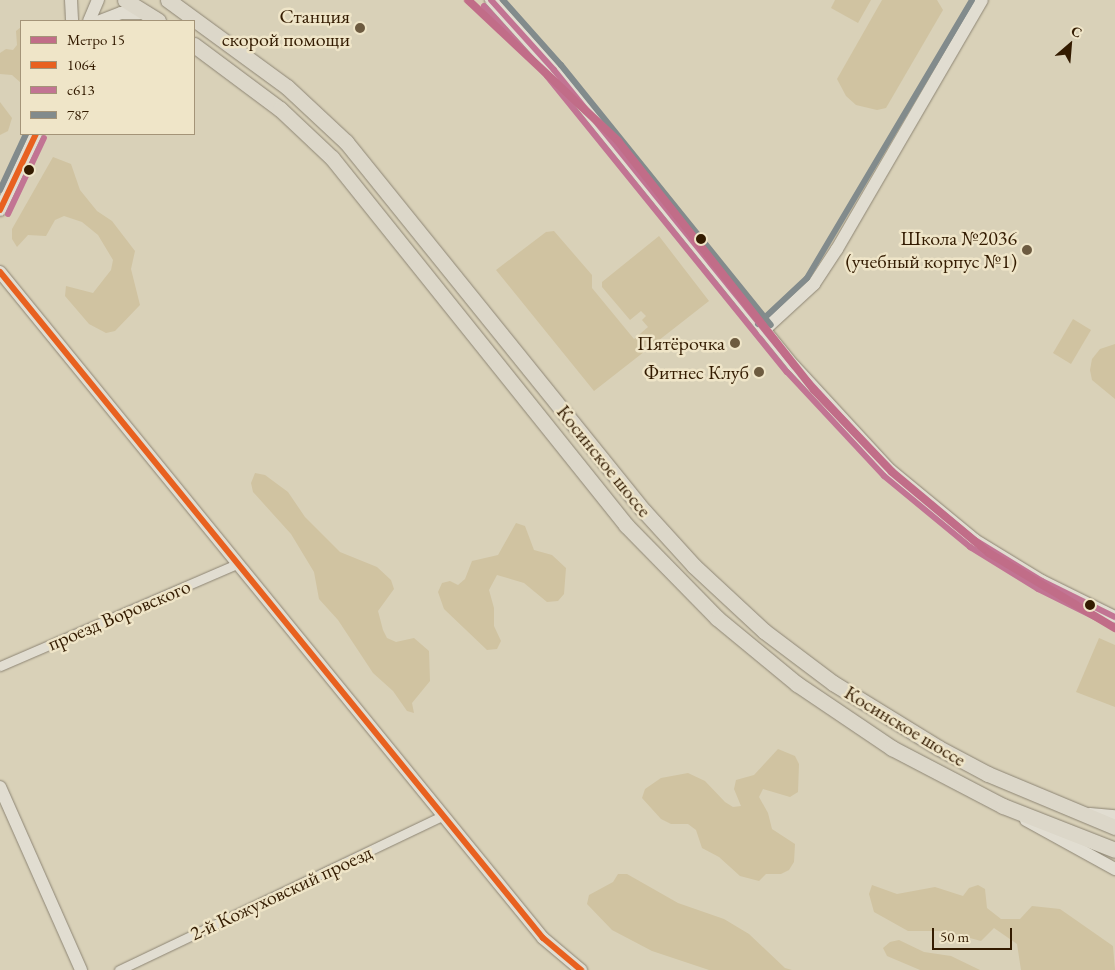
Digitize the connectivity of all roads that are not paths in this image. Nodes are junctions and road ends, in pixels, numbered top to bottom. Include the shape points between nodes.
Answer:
1 (71, 0) edge
2 (91, 0) edge
3 (98, 0) edge
4 (125, 0) edge
5 (491, 0) edge
6 (982, 0) edge
7 (173, 3) edge
8 (152, 17) edge
9 (72, 20) edge
10 (82, 20) edge
11 (89, 20) edge
12 (103, 20) edge
13 (195, 46) edge
14 (36, 135) edge
15 (1, 209) edge
16 (0, 272) edge
17 (764, 330) junction
18 (237, 564) junction
19 (1115, 617) edge
20 (0, 666) edge
21 (0, 787) edge
22 (1003, 806) junction
23 (1071, 810) junction
24 (442, 816) junction
25 (1115, 816) edge
26 (1115, 827) edge
27 (1115, 850) edge
28 (1115, 869) edge
29 (81, 970) edge
30 (119, 970) edge
31 (581, 970) edge

1 - 9 street
2 - 10 street
3 - 11 street
4 - 8 highway
5 - 17 street via 554,70
6 - 17 street via 814,284
7 - 23 highway, Косинское шоссе via 287,87 346,142 644,511 726,598 809,666 897,725 988,774
8 - 12 street via 121,13
13 - 22 highway, Косинское шоссе via 280,109 332,158 626,525 717,618 797,684 860,728
14 - 15 street
16 - 18 street
17 - 19 street via 861,442 915,495 1005,559
18 - 20 street, проезд Воровского
18 - 24 street
21 - 29 street
22 - 27 highway, Косинское шоссе
22 - 28 street via 1070,847
23 - 25 street
23 - 26 highway, Косинское шоссе
24 - 30 street, 2-й Кожуховский проезд
24 - 31 street via 543,938

